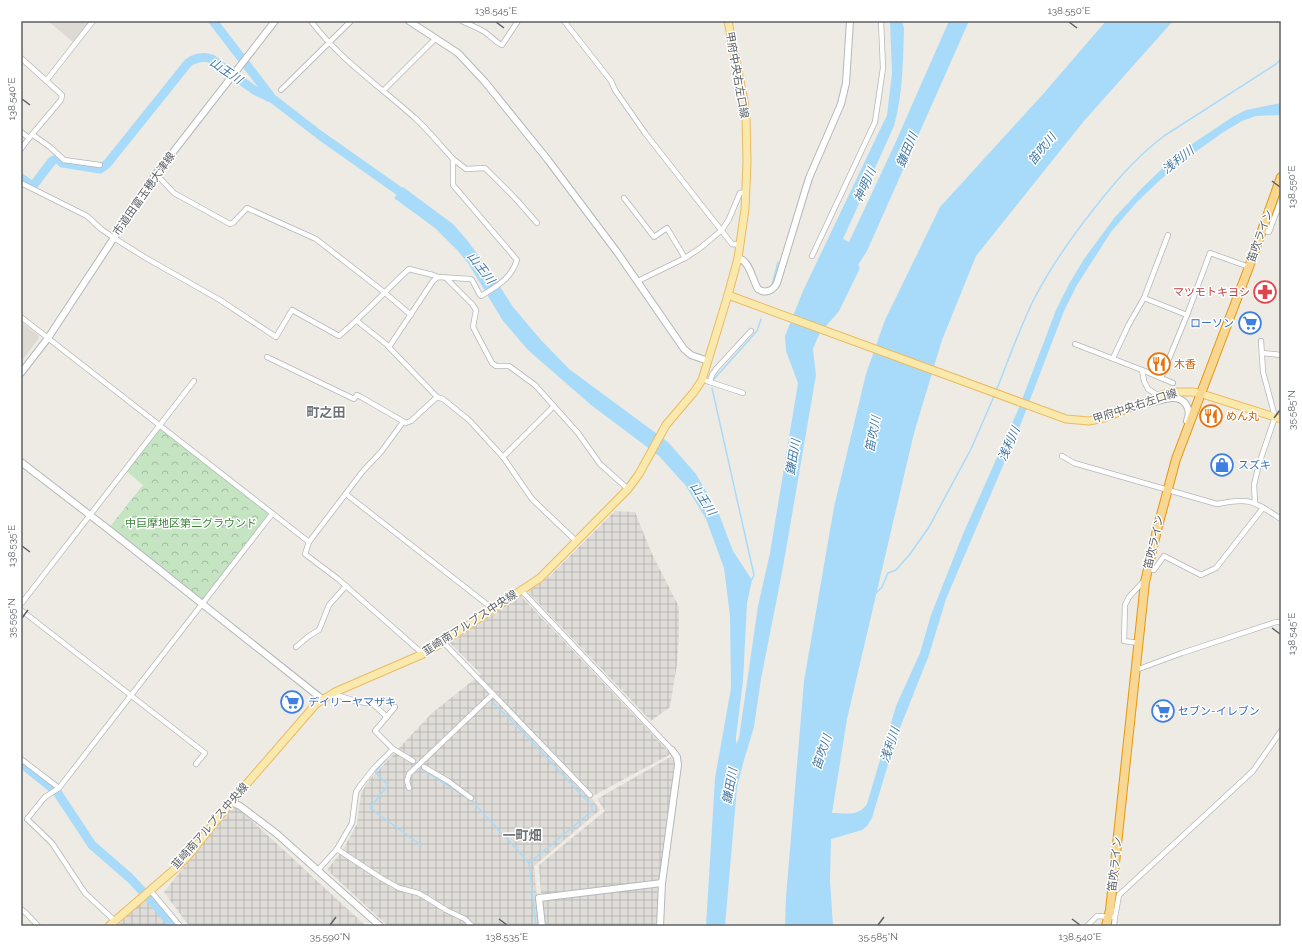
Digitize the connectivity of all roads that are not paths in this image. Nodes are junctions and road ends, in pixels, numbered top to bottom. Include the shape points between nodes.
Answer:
1 (93, 21) edge
2 (275, 21) edge
3 (311, 21) edge
4 (351, 21) edge
5 (409, 21) edge
6 (462, 21) edge
7 (518, 21) edge
8 (564, 21) edge
9 (728, 21) edge
10 (850, 21) edge
11 (881, 21) edge
12 (885, 21) edge
13 (888, 21) edge
14 (436, 38) junction
15 (329, 42) junction
16 (21, 58) edge
17 (46, 81) junction
18 (281, 90) dead end
19 (383, 91) junction
20 (21, 132) edge
21 (31, 137) junction
22 (21, 149) edge
23 (453, 159) junction
24 (100, 165) dead end
25 (156, 174) junction
26 (1281, 177) edge
27 (21, 183) edge
28 (746, 192) junction
29 (624, 198) dead end
30 (1281, 200) edge
31 (537, 223) dead end
32 (722, 230) junction
33 (1262, 230) junction
34 (1168, 235) dead end
35 (114, 238) junction
36 (740, 245) junction
37 (812, 256) dead end
38 (685, 258) junction
39 (738, 258) junction
40 (1249, 267) junction
41 (438, 278) junction
42 (446, 278) junction
43 (638, 281) junction
44 (384, 292) junction
45 (728, 295) junction
46 (1144, 298) junction
47 (411, 315) junction
48 (1187, 315) junction
49 (21, 318) edge
50 (357, 321) junction
51 (751, 331) dead end
52 (48, 338) junction
53 (1260, 341) dead end
54 (1075, 344) dead end
55 (389, 347) junction
56 (1262, 353) junction
57 (1281, 355) edge
58 (267, 357) dead end
59 (1113, 358) junction
60 (708, 361) junction
61 (1142, 370) junction
62 (21, 373) edge
63 (1161, 378) junction
64 (702, 380) junction
65 (194, 381) dead end
66 (710, 382) junction
67 (1173, 383) dead end
68 (743, 393) dead end
69 (1202, 394) junction
70 (1159, 396) junction
71 (437, 398) junction
72 (1138, 405) junction
73 (554, 406) junction
74 (1277, 418) edge
75 (403, 422) junction
76 (159, 425) junction
77 (1062, 456) dead end
78 (503, 457) junction
79 (1176, 459) junction
80 (21, 462) edge
81 (628, 489) junction
82 (1167, 489) junction
83 (346, 494) junction
84 (1255, 502) junction
85 (1263, 508) junction
86 (272, 514) junction
87 (90, 515) junction
88 (1281, 519) edge
89 (576, 541) junction
90 (309, 542) junction
91 (1148, 569) junction
92 (1146, 582) junction
93 (346, 586) junction
94 (521, 590) junction
95 (21, 604) edge
96 (201, 604) junction
97 (493, 609) junction
98 (21, 610) edge
99 (1281, 622) edge
100 (443, 642) junction
101 (1139, 643) junction
102 (296, 647) dead end
103 (424, 654) junction
104 (1136, 670) junction
105 (493, 694) junction
106 (130, 695) junction
107 (322, 699) junction
108 (395, 707) dead end
109 (387, 717) junction
110 (1281, 731) edge
111 (393, 749) junction
112 (672, 750) joint
113 (21, 759) edge
114 (413, 761) dead end
115 (196, 764) dead end
116 (424, 768) dead end
117 (409, 788) dead end
118 (56, 789) junction
119 (590, 795) dead end
120 (471, 798) dead end
121 (231, 802) junction
122 (337, 849) junction
123 (318, 870) junction
124 (662, 883) junction
125 (147, 893) junction
126 (21, 909) edge
127 (1112, 917) junction
128 (112, 924) edge
129 (38, 926) edge
130 (180, 926) edge
131 (380, 926) edge
132 (472, 926) edge
133 (542, 926) edge
134 (660, 926) edge
135 (1087, 926) edge
136 (1106, 926) edge
137 (1114, 926) edge

1 - 17 street
2 - 25 street, 市道田富玉穂大津線
3 - 15 street
4 - 15 street
5 - 14 street
6 - 7 street via 502,45
8 - 32 street via 611,81 646,133
9 - 28 main road, 甲府中央右左口線 via 746,117
10 - 39 street via 846,82 841,104 809,178 774,288 766,292 758,289 746,264
11 - 12 street
11 - 37 street via 883,68 875,122
12 - 13 street
14 - 19 street
14 - 43 street via 458,53 493,92 548,160
15 - 18 street
15 - 19 street
16 - 17 street
17 - 21 street via 62,95 61,100
19 - 23 street via 417,119
20 - 21 street
21 - 22 street
21 - 24 street via 50,147 64,160
23 - 31 street via 466,169 485,168
23 - 42 street via 454,185 517,260 514,270 481,296 472,280
25 - 35 street, 市道田富玉穂大津線
25 - 44 street via 174,193 230,224 234,223 247,208 304,234 325,245
26 - 33 highway, 笛吹ライン
27 - 35 street via 87,216
28 - 32 street via 740,193
28 - 36 main road, 甲府中央右左口線
29 - 38 street via 654,237 667,228
30 - 33 street via 1269,232
32 - 36 street via 732,244
32 - 38 street
33 - 40 highway, 笛吹ライン
34 - 46 street
35 - 50 street via 220,300 276,337 292,310 339,336
35 - 52 street, 市道田富玉穂大津線
36 - 39 main road, 甲府中央右左口線
38 - 43 street
39 - 45 main road, 甲府中央右左口線
40 - 48 street via 1210,253
40 - 69 highway, 笛吹ライン
41 - 42 street
41 - 44 street via 409,269
41 - 47 street via 433,281
42 - 73 street via 476,310 473,327 492,363 496,366 509,366 535,385
43 - 60 street via 684,349 691,356
44 - 47 street
44 - 50 street
45 - 60 main road, 韮崎南アルプス中央線
45 - 72 main road, 甲府中央右左口線 via 1066,419 1089,421
46 - 48 street
46 - 59 street
47 - 55 street
48 - 63 street
49 - 52 street
50 - 55 street
51 - 66 street via 716,369
52 - 62 street, 市道田富玉穂大津線
52 - 76 street
53 - 56 street
54 - 59 street
55 - 71 street
56 - 57 street
56 - 74 street via 1263,372
58 - 75 street via 354,399 357,395 361,396
59 - 61 street
60 - 64 main road, 韮崎南アルプス中央線
61 - 63 street
61 - 70 street via 1148,389
63 - 67 street
64 - 66 street
64 - 81 main road, 韮崎南アルプス中央線 via 666,425 640,474
65 - 76 street
66 - 68 street
69 - 70 main road, 甲府中央右左口線 via 1180,391
69 - 74 main road, 甲府中央右左口線
69 - 79 highway, 笛吹ライン
70 - 72 main road, 甲府中央右左口線
71 - 75 street via 411,421
71 - 78 street via 443,399 469,420
72 - 79 street via 1171,398 1181,399 1187,405 1188,417
73 - 78 street
73 - 81 street via 578,432 600,464
74 - 84 street via 1259,464 1254,485
75 - 83 street
76 - 86 street
76 - 87 street
77 - 82 street via 1074,464
78 - 89 street via 532,499
79 - 82 highway, 笛吹ライン
80 - 87 street
81 - 89 main road, 韮崎南アルプス中央線
82 - 84 street via 1217,504 1236,500
82 - 91 highway, 笛吹ライン
83 - 90 street
83 - 97 street
84 - 85 street
85 - 88 street
85 - 91 street via 1216,568 1202,575 1164,556 1154,570
86 - 90 street
86 - 96 street
87 - 95 street
87 - 96 street
89 - 94 main road, 韮崎南アルプス中央線 via 540,578
90 - 93 street via 305,554
91 - 92 highway, 笛吹ライン
92 - 101 highway, 笛吹ライン
92 - 101 street via 1142,583 1125,605 1124,641
93 - 102 street via 329,605 320,630
93 - 103 street
94 - 97 main road, 韮崎南アルプス中央線
94 - 112 street
96 - 106 street
96 - 107 street
97 - 100 main road, 韮崎南アルプス中央線
98 - 106 street
99 - 104 street via 1229,637
100 - 103 main road, 韮崎南アルプス中央線
100 - 105 street
101 - 104 highway, 笛吹ライン
103 - 107 main road, 韮崎南アルプス中央線
104 - 127 highway, 笛吹ライン
105 - 117 street via 410,774 407,780
105 - 119 street
106 - 115 street via 205,753
106 - 118 street
107 - 109 street via 334,696 373,704
107 - 121 main road, 韮崎南アルプス中央線
108 - 109 street
109 - 111 street via 375,731
110 - 127 street via 1253,771 1119,895
111 - 114 street
111 - 122 street via 374,768 356,792 352,823
112 - 124 street via 677,757 678,765
113 - 118 street
116 - 120 street
118 - 128 street via 45,797 27,819 52,843 85,893
121 - 123 street via 252,815
121 - 125 main road, 韮崎南アルプス中央線 via 188,856
122 - 123 street
122 - 132 street via 399,888 418,893 465,918
123 - 131 street
124 - 133 street via 539,898
124 - 134 street
125 - 128 main road, 韮崎南アルプス中央線
125 - 130 street
126 - 129 street
127 - 135 street via 1097,916
127 - 136 highway, 笛吹ライン
127 - 137 street

